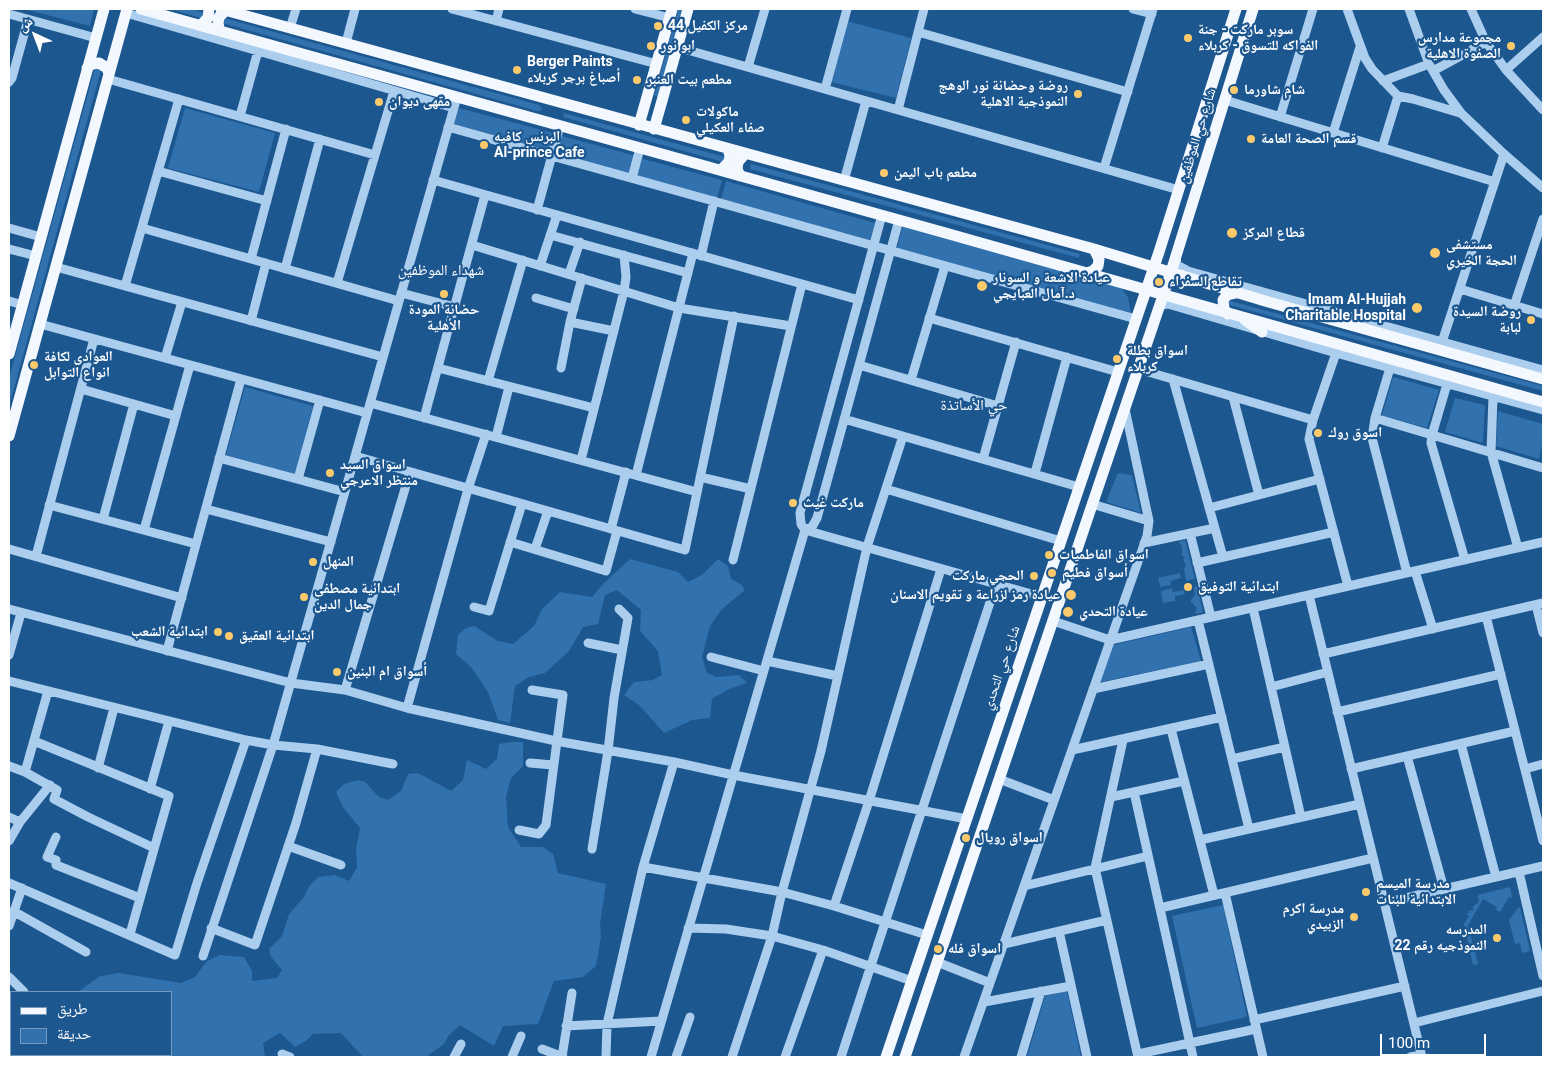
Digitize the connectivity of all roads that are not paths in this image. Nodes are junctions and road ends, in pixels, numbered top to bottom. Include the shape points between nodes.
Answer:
1 (104, 9) edge
2 (141, 9) edge
3 (209, 9) edge
4 (224, 9) edge
5 (296, 9) edge
6 (355, 9) edge
7 (452, 9) edge
8 (500, 9) edge
9 (635, 9) edge
10 (688, 9) edge
11 (765, 9) edge
12 (848, 9) edge
13 (924, 9) edge
14 (1133, 9) edge
15 (1236, 9) edge
16 (1253, 9) edge
17 (1313, 9) edge
18 (1348, 9) edge
19 (1409, 9) edge
20 (1472, 9) edge
21 (462, 10) edge
22 (127, 11) edge
23 (1153, 11) edge
24 (671, 13) edge
25 (9, 14) edge
26 (28, 20) junction
27 (496, 20) junction
28 (201, 26) junction
29 (290, 28) junction
30 (220, 31) junction
31 (918, 32) junction
32 (1228, 36) junction
33 (1543, 37) edge
34 (96, 38) junction
35 (1243, 40) junction
36 (346, 42) junction
37 (1486, 42) junction
38 (1360, 47) junction
39 (677, 48) junction
40 (258, 50) junction
41 (1221, 56) junction
42 (1237, 61) junction
43 (657, 64) junction
44 (748, 67) junction
45 (1431, 67) junction
46 (88, 68) junction
47 (1506, 70) junction
48 (108, 76) junction
49 (1383, 81) junction
50 (9, 82) edge
51 (825, 89) junction
52 (394, 91) junction
53 (1128, 92) junction
54 (649, 93) junction
55 (1398, 96) junction
56 (179, 99) junction
57 (543, 99) junction
58 (663, 99) junction
59 (1225, 100) junction
60 (866, 101) junction
61 (455, 102) junction
62 (563, 104) junction
63 (898, 110) junction
64 (1543, 110) edge
65 (1461, 113) junction
66 (240, 116) junction
67 (1280, 116) junction
68 (538, 119) junction
69 (559, 125) junction
70 (639, 125) junction
71 (448, 127) junction
72 (286, 129) junction
73 (654, 129) junction
74 (1333, 133) junction
75 (320, 139) junction
76 (1194, 142) junction
77 (1210, 146) junction
78 (640, 148) junction
79 (1382, 148) junction
80 (728, 150) junction
81 (376, 154) junction
82 (745, 154) junction
83 (1504, 154) junction
84 (552, 156) junction
85 (1188, 162) junction
86 (1204, 167) junction
87 (1104, 168) junction
88 (721, 170) junction
89 (158, 171) junction
90 (740, 176) junction
91 (632, 178) junction
92 (433, 180) junction
93 (844, 181) junction
94 (1495, 182) junction
95 (1543, 188) edge
96 (1179, 190) junction
97 (485, 195) junction
98 (267, 201) junction
99 (714, 201) junction
100 (537, 210) junction
101 (557, 215) junction
102 (882, 215) junction
103 (1543, 219) edge
104 (899, 220) junction
105 (9, 228) edge
106 (142, 228) junction
107 (550, 235) junction
108 (41, 237) junction
109 (580, 242) junction
110 (472, 245) junction
111 (874, 246) junction
112 (9, 249) edge
113 (1094, 249) junction
114 (891, 250) junction
115 (697, 254) junction
116 (624, 255) junction
117 (36, 256) junction
118 (1176, 256) junction
119 (251, 259) junction
120 (522, 260) junction
121 (266, 263) junction
122 (540, 266) junction
123 (945, 266) junction
124 (56, 267) junction
125 (1154, 267) junction
126 (285, 269) junction
127 (1171, 272) junction
128 (688, 273) junction
129 (1086, 273) junction
130 (569, 274) junction
131 (582, 278) junction
132 (1119, 282) junction
133 (338, 283) junction
134 (802, 284) junction
135 (125, 286) junction
136 (1460, 289) junction
137 (1146, 290) junction
138 (624, 291) junction
139 (1236, 292) junction
140 (1163, 294) junction
141 (400, 297) junction
142 (1266, 297) junction
143 (536, 298) dead end
144 (859, 300) junction
145 (9, 301) edge
146 (182, 302) junction
147 (22, 304) junction
148 (1514, 306) junction
149 (455, 307) junction
150 (679, 308) junction
151 (574, 309) junction
152 (1158, 310) junction
153 (1232, 314) junction
154 (1543, 314) edge
155 (734, 316) junction
156 (929, 318) junction
157 (1136, 319) junction
158 (251, 321) junction
159 (570, 322) junction
160 (40, 324) junction
161 (792, 326) junction
162 (614, 331) junction
163 (1262, 332) junction
164 (94, 339) junction
165 (1016, 342) junction
166 (1442, 342) junction
167 (1336, 353) junction
168 (9, 354) edge
169 (1124, 356) junction
170 (383, 357) junction
171 (1067, 357) junction
172 (165, 358) junction
173 (1500, 362) junction
174 (190, 365) junction
175 (859, 365) junction
176 (1139, 366) junction
177 (438, 368) junction
178 (561, 368) dead end
179 (1390, 368) junction
180 (1543, 370) edge
181 (1118, 372) junction
182 (241, 379) junction
183 (1173, 379) junction
184 (1543, 379) edge
185 (911, 380) junction
186 (488, 381) junction
187 (1447, 384) junction
188 (509, 386) junction
189 (81, 389) junction
190 (1494, 392) junction
191 (1233, 397) junction
192 (320, 400) junction
193 (1543, 402) edge
194 (370, 403) junction
195 (134, 404) junction
196 (998, 406) junction
197 (594, 408) junction
198 (1125, 408) junction
199 (1543, 410) edge
200 (367, 413) junction
201 (176, 416) junction
202 (424, 418) junction
203 (1375, 418) junction
204 (844, 419) junction
205 (1312, 420) junction
206 (486, 434) junction
207 (1432, 435) junction
208 (9, 436) edge
209 (903, 436) junction
210 (496, 437) junction
211 (1491, 452) junction
212 (355, 456) junction
213 (219, 458) junction
214 (983, 459) junction
215 (581, 460) junction
216 (1543, 468) edge
217 (410, 472) junction
218 (626, 472) junction
219 (1035, 474) junction
220 (636, 475) junction
221 (700, 477) junction
222 (298, 479) junction
223 (1320, 479) junction
224 (468, 488) junction
225 (1079, 488) junction
226 (751, 489) junction
227 (886, 489) junction
228 (345, 492) junction
229 (697, 492) junction
230 (1259, 495) junction
231 (522, 504) junction
232 (1092, 504) junction
233 (50, 505) junction
234 (206, 508) junction
235 (1209, 508) junction
236 (548, 511) junction
237 (103, 519) junction
238 (1149, 521) junction
239 (1215, 528) junction
240 (144, 530) junction
241 (614, 530) junction
242 (806, 530) junction
243 (1334, 532) junction
244 (1190, 534) junction
245 (1061, 541) junction
246 (331, 542) junction
247 (510, 542) junction
248 (1543, 542) edge
249 (1144, 543) junction
250 (196, 544) junction
251 (867, 547) junction
252 (1518, 548) junction
253 (9, 549) edge
254 (535, 550) junction
255 (36, 556) junction
256 (1055, 557) junction
257 (1223, 557) junction
258 (733, 560) dead end
259 (1466, 560) junction
260 (1073, 561) junction
261 (1197, 563) junction
262 (941, 568) junction
263 (1411, 572) junction
264 (1047, 582) junction
265 (996, 584) junction
266 (1064, 586) junction
267 (1348, 586) junction
268 (1309, 595) junction
269 (1042, 597) junction
270 (182, 598) junction
271 (1539, 604) edge
272 (474, 607) dead end
273 (1253, 608) junction
274 (9, 609) edge
275 (619, 609) dead end
276 (21, 613) junction
277 (1486, 616) junction
278 (1211, 618) junction
279 (1198, 620) junction
280 (1053, 621) junction
281 (1433, 628) junction
282 (1543, 633) edge
283 (1110, 640) junction
284 (588, 643) dead end
285 (622, 650) junction
286 (167, 651) junction
287 (1323, 654) junction
288 (9, 655) edge
289 (711, 657) dead end
290 (767, 661) junction
291 (1209, 664) junction
292 (1019, 666) junction
293 (1036, 670) junction
294 (764, 671) junction
295 (1328, 672) junction
296 (1501, 674) junction
297 (838, 676) junction
298 (9, 681) edge
299 (290, 683) junction
300 (1271, 687) junction
301 (345, 690) junction
302 (532, 690) dead end
303 (1093, 690) junction
304 (48, 691) junction
305 (1007, 698) junction
306 (1023, 706) junction
307 (114, 708) junction
308 (407, 708) junction
309 (1337, 712) junction
310 (1222, 717) junction
311 (169, 721) junction
312 (1171, 729) junction
313 (1515, 731) junction
314 (246, 740) junction
315 (1123, 740) junction
316 (556, 741) junction
317 (34, 742) junction
318 (1461, 744) junction
319 (273, 745) junction
320 (1285, 747) junction
321 (317, 749) junction
322 (1072, 750) junction
323 (608, 751) junction
324 (1407, 756) junction
325 (1232, 759) junction
326 (674, 762) junction
327 (530, 763) dead end
328 (393, 764) dead end
329 (1543, 764) edge
330 (553, 765) junction
331 (9, 766) edge
332 (98, 768) junction
333 (1351, 769) junction
334 (1525, 769) junction
335 (25, 772) junction
336 (733, 775) junction
337 (999, 779) junction
338 (1184, 781) junction
339 (50, 785) junction
340 (150, 789) junction
341 (811, 790) junction
342 (1134, 792) junction
343 (1111, 797) junction
344 (1054, 800) junction
345 (869, 801) junction
346 (1360, 804) junction
347 (921, 811) junction
348 (9, 817) edge
349 (1301, 817) junction
350 (967, 819) junction
351 (20, 822) junction
352 (1249, 829) junction
353 (519, 830) dead end
354 (56, 837) dead end
355 (1200, 840) junction
356 (9, 841) edge
357 (1543, 841) edge
358 (288, 846) junction
359 (154, 848) junction
360 (592, 850) dead end
361 (1148, 856) junction
362 (1373, 858) junction
363 (341, 865) dead end
364 (1543, 866) edge
365 (643, 867) junction
366 (1095, 868) junction
367 (1520, 872) junction
368 (1496, 877) junction
369 (704, 878) junction
370 (9, 883) edge
371 (1024, 886) junction
372 (22, 888) junction
373 (1444, 889) junction
374 (782, 892) junction
375 (1225, 894) junction
376 (1214, 895) junction
377 (140, 898) junction
378 (1384, 903) junction
379 (834, 906) junction
380 (1160, 908) junction
381 (13, 911) junction
382 (1107, 920) junction
383 (885, 922) junction
384 (9, 926) edge
385 (211, 928) junction
386 (688, 928) junction
387 (1059, 932) junction
388 (130, 934) junction
389 (927, 935) junction
390 (772, 936) junction
391 (1004, 944) junction
392 (823, 950) junction
393 (86, 952) dead end
394 (203, 956) dead end
395 (937, 962) junction
396 (870, 967) junction
397 (1543, 976) edge
398 (9, 977) edge
399 (912, 981) junction
400 (990, 983) junction
401 (1071, 986) junction
402 (1405, 986) junction
403 (23, 991) edge
404 (1041, 991) junction
405 (1543, 991) edge
406 (572, 993) dead end
407 (984, 1002) junction
408 (690, 1017) dead end
409 (661, 1022) junction
410 (1414, 1023) junction
411 (607, 1024) junction
412 (1255, 1024) junction
413 (566, 1026) junction
414 (522, 1036) dead end
415 (1190, 1043) junction
416 (461, 1044) dead end
417 (542, 1049) dead end
418 (1138, 1056) edge
419 (1422, 1056) edge
420 (454, 1057) edge
421 (512, 1057) edge
422 (563, 1057) edge
423 (606, 1057) edge
424 (651, 1057) edge
425 (676, 1057) edge
426 (732, 1057) edge
427 (785, 1057) edge
428 (841, 1057) edge
429 (886, 1057) edge
430 (905, 1057) edge
431 (964, 1057) edge
432 (1021, 1057) edge
433 (1087, 1057) edge
434 (1193, 1057) edge
435 (1263, 1057) edge
436 (1410, 1057) edge

1 - 34 main road
2 - 28 main road
3 - 28 main road via 208,18
4 - 29 main road
4 - 30 main road via 219,17
5 - 29 street
6 - 36 street
7 - 21 street
8 - 27 street
9 - 24 street
10 - 39 main road
11 - 44 street
12 - 51 street
13 - 31 street
14 - 23 street
15 - 32 main road, شارع حي الموظفين
16 - 35 main road, شارع حي الموظفين
17 - 67 street
18 - 38 street
19 - 45 street
20 - 37 street
21 - 27 street
22 - 40 street
22 - 48 main road
23 - 53 street
24 - 43 main road
25 - 26 street
26 - 34 street
26 - 50 street
27 - 43 street
28 - 30 main road
29 - 36 main road
30 - 61 main road
31 - 53 street
31 - 63 street
32 - 35 main road via 1233,41
32 - 41 main road, شارع حي الموظفين
33 - 47 street
34 - 46 main road
35 - 42 main road, شارع حي الموظفين
36 - 57 main road
37 - 45 street
37 - 47 street
38 - 49 street
38 - 74 street
39 - 44 street
39 - 58 main road
40 - 52 street
40 - 66 street
41 - 42 main road via 1228,54
41 - 76 main road, شارع حي الموظفين
42 - 59 main road, شارع حي الموظفين
43 - 54 main road
44 - 51 street
45 - 49 street
45 - 65 street
46 - 48 main road via 96,63 102,64 107,68
46 - 108 main road
47 - 64 street
48 - 56 street
48 - 124 main road
49 - 55 street
51 - 60 street
52 - 61 street
52 - 81 street
53 - 87 street
54 - 58 main road via 654,102
54 - 70 main road
55 - 65 street
55 - 79 street
56 - 66 street
56 - 89 street
57 - 62 main road
57 - 68 main road via 545,112
58 - 73 main road
59 - 67 street
59 - 77 main road, شارع حي الموظفين
60 - 63 street
60 - 93 street
61 - 68 main road
61 - 71 street
62 - 69 main road via 556,115
62 - 70 main road
63 - 87 street
65 - 83 street
66 - 72 street
67 - 74 street
68 - 69 main road
69 - 78 main road
69 - 84 street
70 - 73 main road
71 - 84 street
71 - 92 street
72 - 75 street
72 - 98 street
73 - 80 main road
74 - 79 street
75 - 81 street
75 - 126 street
76 - 77 main road via 1199,147
76 - 85 main road, شارع حي الموظفين
77 - 86 main road, شارع حي الموظفين
78 - 88 main road
78 - 91 street
79 - 94 street
80 - 82 main road
80 - 88 main road via 729,162
81 - 133 street
82 - 90 main road via 738,162
82 - 93 main road
83 - 94 street
83 - 95 street
84 - 91 street
84 - 100 street
85 - 86 main road via 1195,160
85 - 96 main road, شارع حي الموظفين
86 - 118 main road, شارع حي الموظفين
87 - 96 street
88 - 90 main road
89 - 98 street
89 - 106 street
90 - 102 main road
91 - 99 street
92 - 97 street
92 - 141 street
93 - 113 main road
94 - 136 street
96 - 125 main road, شارع حي الموظفين
97 - 100 street
97 - 110 street
98 - 119 street
99 - 111 street
99 - 115 street
100 - 101 street
101 - 107 street
101 - 115 street
102 - 104 main road
102 - 111 street
103 - 148 street
104 - 114 street
104 - 129 main road
105 - 108 street
106 - 119 street
106 - 135 street
107 - 109 street
107 - 122 street
108 - 117 main road
109 - 116 street
109 - 130 street
110 - 120 street
110 - 149 street
111 - 114 street
111 - 144 street
112 - 117 street
113 - 125 main road
113 - 129 main road via 1099,262 1096,269
114 - 123 street
114 - 175 street
115 - 128 street
115 - 134 street
116 - 128 street
116 - 138 street
117 - 147 main road
118 - 127 main road, شارع حي الموظفين
118 - 142 street via 1176,263 1184,270
119 - 121 street
120 - 122 street
120 - 186 street
121 - 126 street
121 - 158 street
122 - 130 street
123 - 156 street
123 - 157 street
124 - 135 street
124 - 160 main road
125 - 127 main road
125 - 137 main road
126 - 133 street
127 - 139 main road
127 - 140 main road
128 - 150 street
129 - 132 main road
130 - 131 street
131 - 138 street
131 - 151 street
132 - 137 main road
132 - 157 main road via 1128,287 1135,297 1138,306
133 - 141 street
134 - 144 street
134 - 161 street
135 - 146 street
136 - 148 street
136 - 166 street
137 - 140 main road
137 - 157 main road, شارع حي التحدي
138 - 150 street
138 - 162 street
139 - 142 main road
139 - 153 main road via 1227,294 1223,300 1224,309
140 - 152 main road
140 - 153 main road
141 - 149 street
141 - 170 street
142 - 166 street
142 - 173 main road
143 - 151 street
144 - 242 street via 800,513 801,524
145 - 147 street
146 - 158 street
146 - 172 street
147 - 168 main road
148 - 154 street
149 - 177 street
150 - 155 street
150 - 220 street
151 - 159 street
152 - 163 street via 1168,304
152 - 176 main road
153 - 163 main road
153 - 190 main road
155 - 161 street
155 - 221 street
156 - 165 street
156 - 185 street
157 - 169 main road, شارع حي التحدي
158 - 170 street
159 - 162 street
159 - 178 street
160 - 164 street
160 - 208 main road
161 - 226 street
162 - 197 street
163 - 167 street
164 - 172 street
164 - 189 street
165 - 171 street
165 - 196 street
166 - 173 street
167 - 179 street
167 - 205 street
169 - 176 main road via 1129,351 1136,351 1141,357
169 - 181 main road, شارع حي التحدي
170 - 194 street
171 - 181 street
171 - 219 street
172 - 174 street
173 - 180 street
173 - 184 main road
174 - 182 street
174 - 201 street
175 - 185 street
175 - 204 street
176 - 183 street
176 - 198 main road
177 - 186 street
177 - 202 street
179 - 187 street
179 - 203 street
181 - 225 main road, شارع حي التحدي
182 - 192 street
182 - 213 street
183 - 191 street
183 - 235 street
185 - 196 street
186 - 188 street
187 - 190 street
187 - 207 street
188 - 197 street
188 - 210 street
189 - 195 street
189 - 233 street
190 - 193 main road
190 - 199 street
190 - 211 street
191 - 205 street
191 - 230 street
192 - 200 street
192 - 222 street
194 - 200 street
194 - 202 street
195 - 201 street
195 - 237 street
196 - 214 street
197 - 215 street
198 - 232 main road
198 - 238 street
200 - 212 street
201 - 240 street
202 - 206 street
203 - 207 street
203 - 263 street via 1372,444
204 - 209 street
204 - 242 street via 817,518
205 - 223 street via 1309,442
206 - 210 street
206 - 224 street
207 - 211 street
207 - 259 street via 1432,447
209 - 214 street
209 - 227 street
210 - 215 street
211 - 216 street
211 - 252 street
212 - 217 street
212 - 228 street
213 - 222 street
213 - 234 street
214 - 219 street
215 - 218 street
217 - 224 street
217 - 301 street
218 - 220 street
218 - 241 street
219 - 225 street
220 - 229 street
221 - 226 street
221 - 229 street
222 - 228 street
223 - 230 street
223 - 243 street
224 - 231 street
224 - 308 street
225 - 245 main road, شارع حي التحدي
226 - 258 street
227 - 245 street
227 - 251 street
228 - 246 street
229 - 241 street via 685,550
230 - 235 street
231 - 236 street
231 - 247 street
232 - 238 street
232 - 260 main road
233 - 237 street
233 - 255 street
234 - 246 street
234 - 250 street
235 - 239 street
236 - 241 street
236 - 254 street
237 - 240 street
238 - 249 street
239 - 244 street
239 - 257 street
240 - 250 street
241 - 254 street via 606,571
242 - 251 street
242 - 290 street
243 - 257 street
243 - 267 street
244 - 249 street
244 - 261 street
245 - 256 main road, شارع حي التحدي
246 - 299 street
247 - 254 street
247 - 272 street via 489,611
248 - 252 street
249 - 283 street
250 - 270 street
251 - 262 street
251 - 297 street
252 - 259 street
253 - 255 street
255 - 270 street
256 - 260 main road via 1062,566
256 - 264 main road, شارع حي التحدي
257 - 261 street
259 - 263 street
260 - 266 main road
261 - 278 street
262 - 265 street
262 - 345 street
263 - 267 street
263 - 281 street
264 - 266 main road via 1057,575 1063,579
264 - 269 main road, شارع حي التحدي
265 - 269 street
265 - 347 street
266 - 280 main road
267 - 268 street
268 - 273 street
268 - 287 street
269 - 292 main road, شارع حي التحدي
270 - 286 street
271 - 277 street
271 - 282 street
273 - 278 street
273 - 300 street
274 - 276 street
275 - 285 street via 628,618
276 - 286 street
276 - 288 street
277 - 281 street
277 - 296 street
278 - 279 street
279 - 283 street
279 - 291 street
280 - 283 street
280 - 293 main road
281 - 287 street
283 - 303 street
284 - 285 street
285 - 323 street
286 - 299 street
287 - 295 street
289 - 294 street
290 - 294 street
290 - 297 street
291 - 303 street
291 - 310 street
292 - 293 main road via 1025,674 1030,675
292 - 305 main road, شارع حي التحدي
293 - 306 main road
294 - 336 street
295 - 300 street
295 - 309 street
296 - 309 street
296 - 313 street
297 - 341 street
298 - 304 street
299 - 301 street
299 - 319 street
300 - 320 street
301 - 308 street
302 - 316 street via 563,695
303 - 322 street
304 - 307 street
304 - 317 street
305 - 306 main road via 1018,696
305 - 350 main road, شارع حي التحدي
306 - 337 main road
307 - 311 street
307 - 332 street
308 - 316 street
309 - 333 street
310 - 312 street
310 - 325 street
311 - 314 street
311 - 340 street
312 - 315 street
312 - 338 street
313 - 318 street
313 - 334 street
314 - 319 street
314 - 388 street via 176,955
315 - 322 street
315 - 343 street
316 - 323 street
316 - 330 street
317 - 332 street
317 - 335 street
318 - 324 street
318 - 368 street
319 - 321 street
319 - 385 street
320 - 325 street
320 - 349 street
321 - 328 street
321 - 358 street
322 - 344 street
323 - 326 street
323 - 360 street
324 - 333 street
324 - 373 street
325 - 352 street
326 - 336 street
326 - 365 street
327 - 330 street
329 - 334 street
330 - 353 street via 546,825 539,834
331 - 335 street
332 - 340 street
333 - 346 street
334 - 357 street
335 - 339 street
336 - 341 street
336 - 369 street
337 - 344 street
337 - 395 main road
338 - 342 street
338 - 355 street
339 - 351 street
339 - 359 street via 57,790 54,799
340 - 359 street via 169,796
341 - 345 street
341 - 374 street
342 - 343 street
342 - 361 street
343 - 366 street
344 - 371 street
345 - 347 street
345 - 379 street
346 - 349 street
346 - 362 street
347 - 350 street
347 - 383 street
348 - 351 street
349 - 352 street
350 - 389 main road, شارع حي التحدي
351 - 356 street
352 - 355 street
354 - 377 street via 47,857 56,860 56,865
355 - 376 street
358 - 363 street
358 - 385 street via 255,946
359 - 377 street
361 - 366 street
361 - 380 street
362 - 375 street
362 - 378 street
364 - 367 street
365 - 369 street
365 - 411 street
366 - 371 street
366 - 382 street
367 - 368 street
367 - 397 street
368 - 373 street
369 - 374 street
369 - 386 street
370 - 372 street
371 - 391 street
372 - 381 street
372 - 388 street
373 - 378 street
374 - 379 street
374 - 390 street
375 - 376 street
375 - 412 street
376 - 380 street
377 - 388 street
378 - 402 street
379 - 383 street
380 - 415 street
381 - 384 street
381 - 393 street
382 - 387 street
382 - 418 street
383 - 389 street
383 - 396 street
385 - 394 street
386 - 390 street via 726,929
386 - 409 street
387 - 391 street
387 - 401 street
389 - 399 main road, شارع حي التحدي
390 - 392 street
390 - 426 street
391 - 400 street
392 - 396 street
392 - 427 street
395 - 400 street
395 - 430 main road
396 - 399 street
396 - 428 street
398 - 403 street
399 - 429 main road, شارع حي التحدي
400 - 407 street
401 - 404 street
401 - 433 street
402 - 410 street
402 - 412 street
404 - 407 street
404 - 432 street
405 - 410 street
406 - 413 street
407 - 431 street
408 - 425 street
409 - 411 street
409 - 424 street
410 - 419 street
411 - 413 street
411 - 423 street
412 - 415 street
412 - 435 street
413 - 422 street
414 - 421 street
415 - 418 street
415 - 434 street
416 - 420 street
417 - 422 street
419 - 436 street

